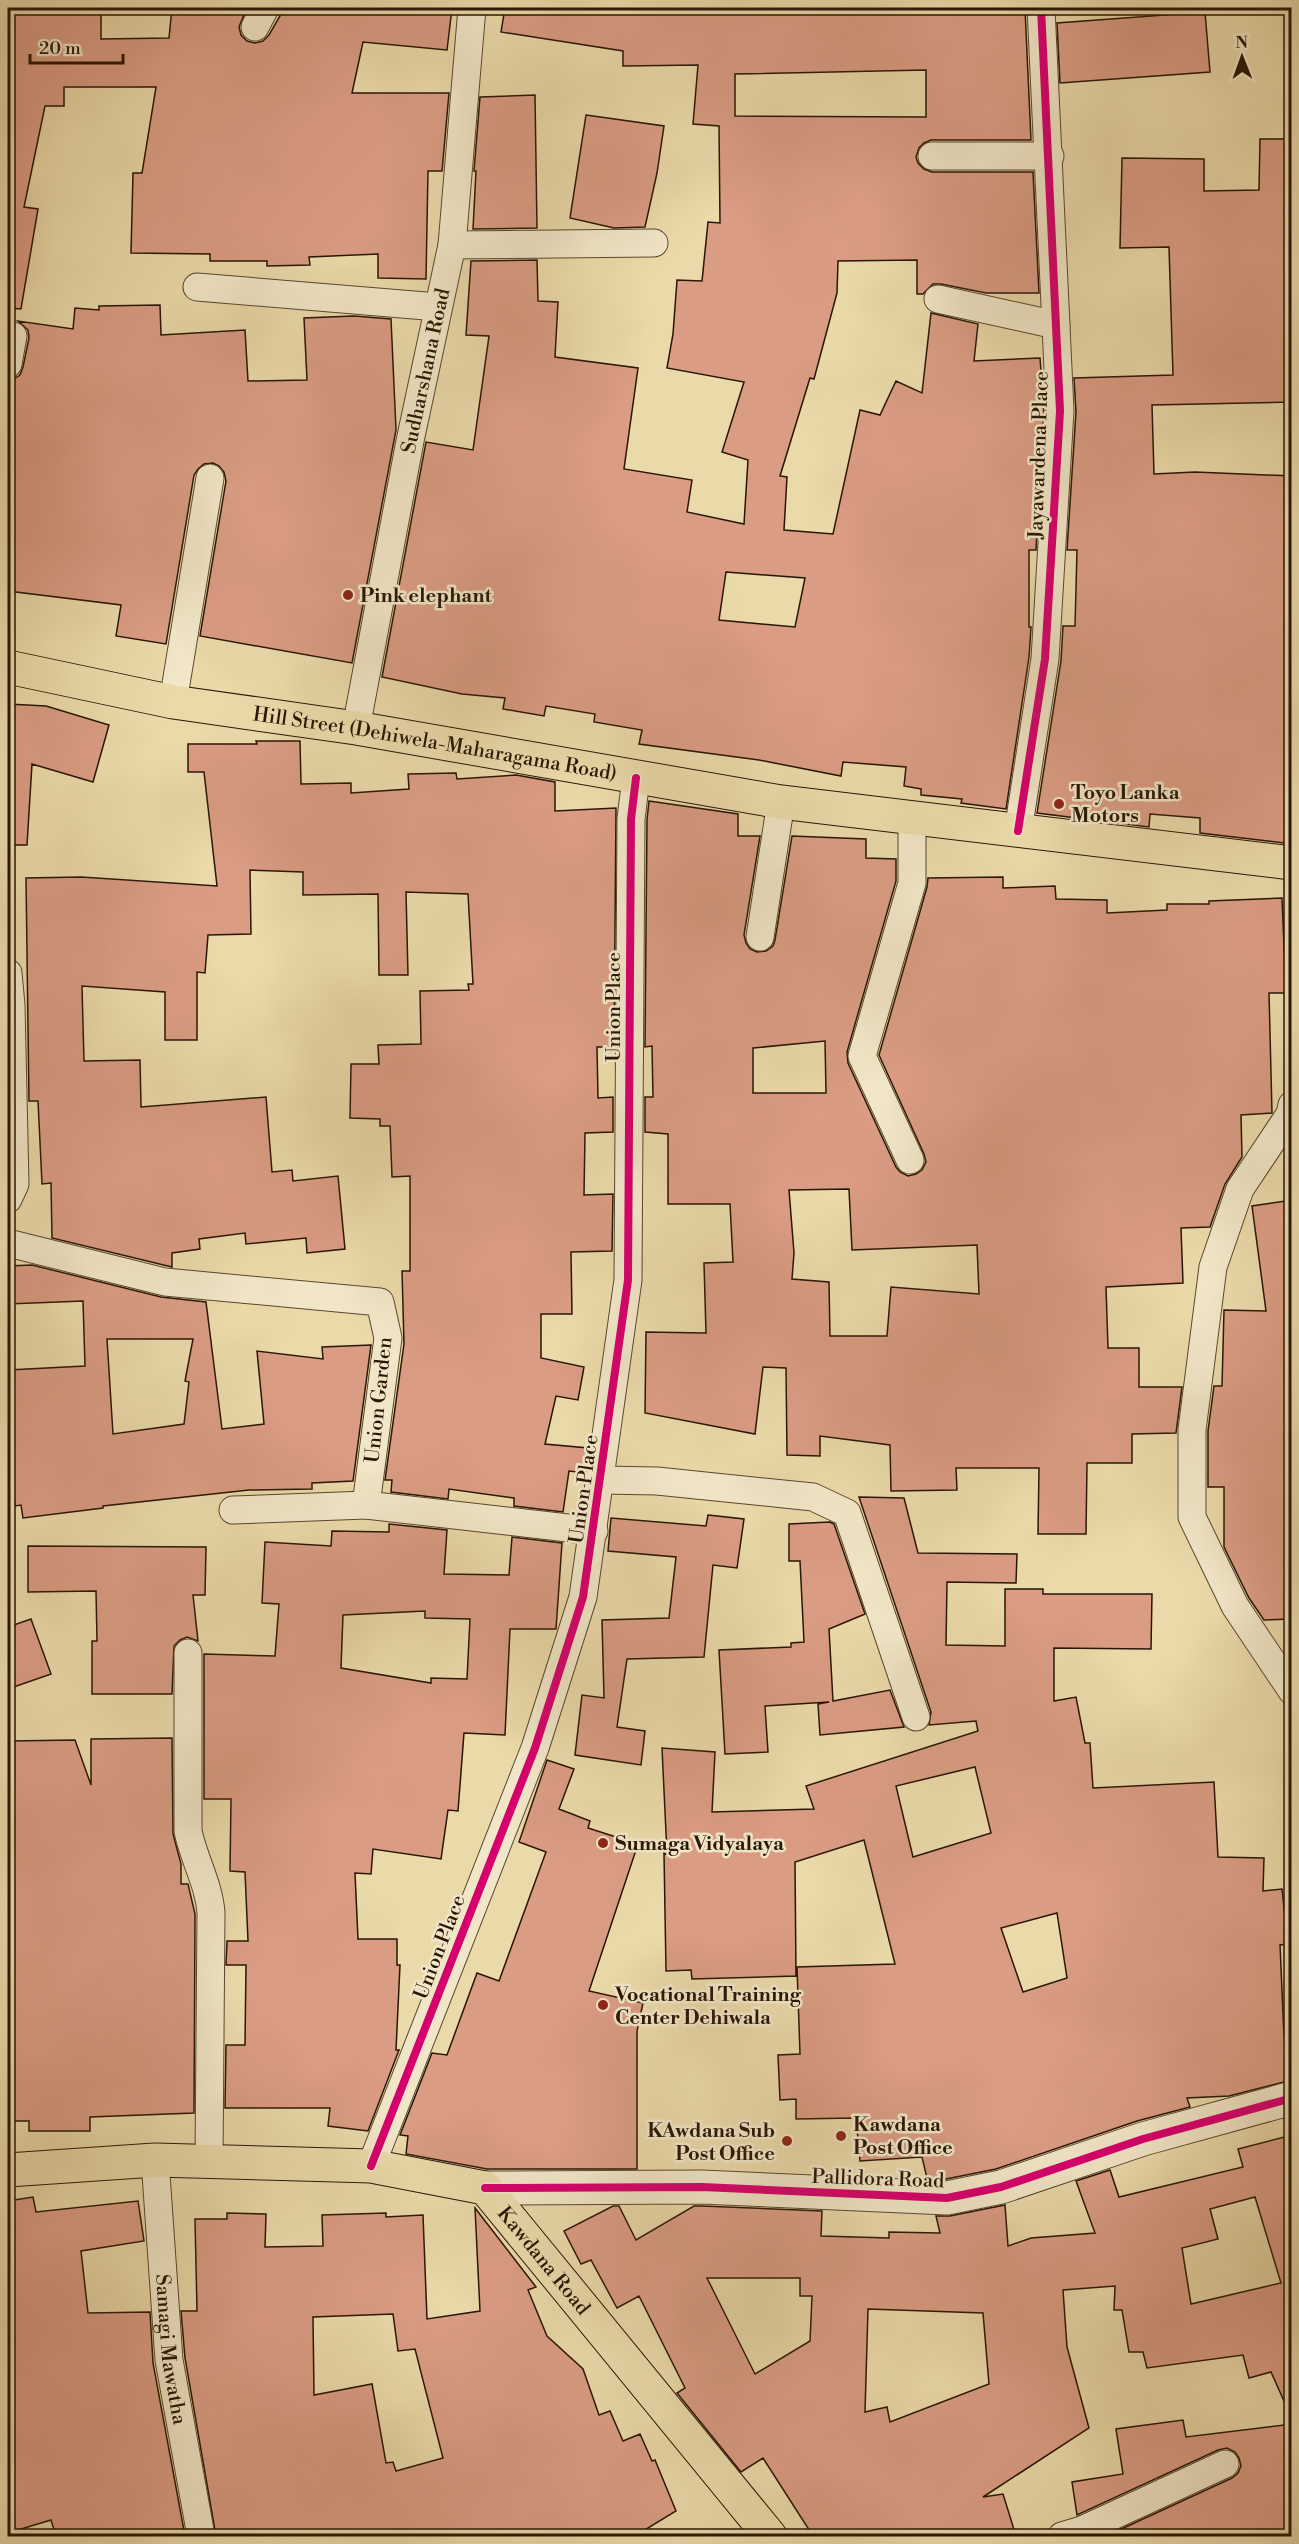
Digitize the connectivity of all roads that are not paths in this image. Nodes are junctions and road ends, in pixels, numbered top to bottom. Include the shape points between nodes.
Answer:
1 (472, 8) edge
2 (1041, 8) edge
3 (932, 156) dead end
4 (1050, 156) junction
5 (654, 243) dead end
6 (452, 245) junction
7 (197, 287) dead end
8 (938, 299) dead end
9 (438, 307) junction
10 (1056, 326) junction
11 (13, 336) dead end
12 (8, 364) edge
13 (210, 478) dead end
14 (8, 667) edge
15 (173, 702) junction
16 (356, 729) junction
17 (636, 778) junction
18 (781, 802) junction
19 (912, 819) junction
20 (1018, 831) junction
21 (1292, 863) edge
22 (760, 937) dead end
23 (8, 973) edge
24 (1292, 1106) edge
25 (910, 1160) dead end
26 (8, 1199) edge
27 (8, 1243) edge
28 (601, 1480) junction
29 (366, 1505) junction
30 (232, 1510) dead end
31 (594, 1531) junction
32 (188, 1653) dead end
33 (1292, 1691) edge
34 (916, 1717) dead end
35 (1292, 2098) edge
36 (155, 2160) junction
37 (209, 2161) junction
38 (371, 2166) junction
39 (8, 2170) edge
40 (485, 2188) junction
41 (1225, 2464) dead end
42 (201, 2536) edge
43 (770, 2536) edge
44 (1062, 2536) edge

1 - 6 street, Sudharshana Road
2 - 4 street, Jayawardena Place
3 - 4 street
4 - 10 street, Jayawardena Place
5 - 6 street
6 - 9 street, Sudharshana Road
7 - 9 street
8 - 10 street
9 - 16 street, Sudharshana Road
10 - 20 street, Jayawardena Place via 1060,411 1045,659
11 - 12 street
13 - 15 street
14 - 15 main road, Hill Street (Dehiwela-Maharagama Road)
15 - 16 main road, Hill Street (Dehiwela-Maharagama Road)
16 - 17 main road, Hill Street (Dehiwela-Maharagama Road)
17 - 18 main road, Hill Street (Dehiwela-Maharagama Road)
17 - 28 street, Union Place via 631,819 628,1280
18 - 19 main road, Hill Street (Dehiwela-Maharagama Road)
18 - 22 street
19 - 20 main road, Hill Street (Dehiwela-Maharagama Road)
19 - 25 street via 912,883 862,1056
20 - 21 main road, Hill Street (Dehiwela-Maharagama Road)
23 - 26 street via 15,1184
24 - 33 street via 1240,1189 1213,1267 1192,1430 1192,1516 1235,1606
27 - 29 street, Union Garden via 165,1282 380,1302 388,1338
28 - 31 street, Union Place
28 - 34 street via 657,1481 813,1497 847,1513
29 - 30 street
29 - 31 street
31 - 38 street, Union Place via 583,1597 535,1748
32 - 37 street via 188,1831 210,1892 211,1913
35 - 40 street, Pallidora Road via 1143,2139 1001,2187 947,2198 702,2187
36 - 37 main road, Kawdana Road
36 - 39 main road, Kawdana Road
36 - 42 street, Samagi Mawatha via 169,2360
37 - 38 main road, Kawdana Road
38 - 40 main road, Kawdana Road
40 - 43 main road, Kawdana Road
41 - 44 street

